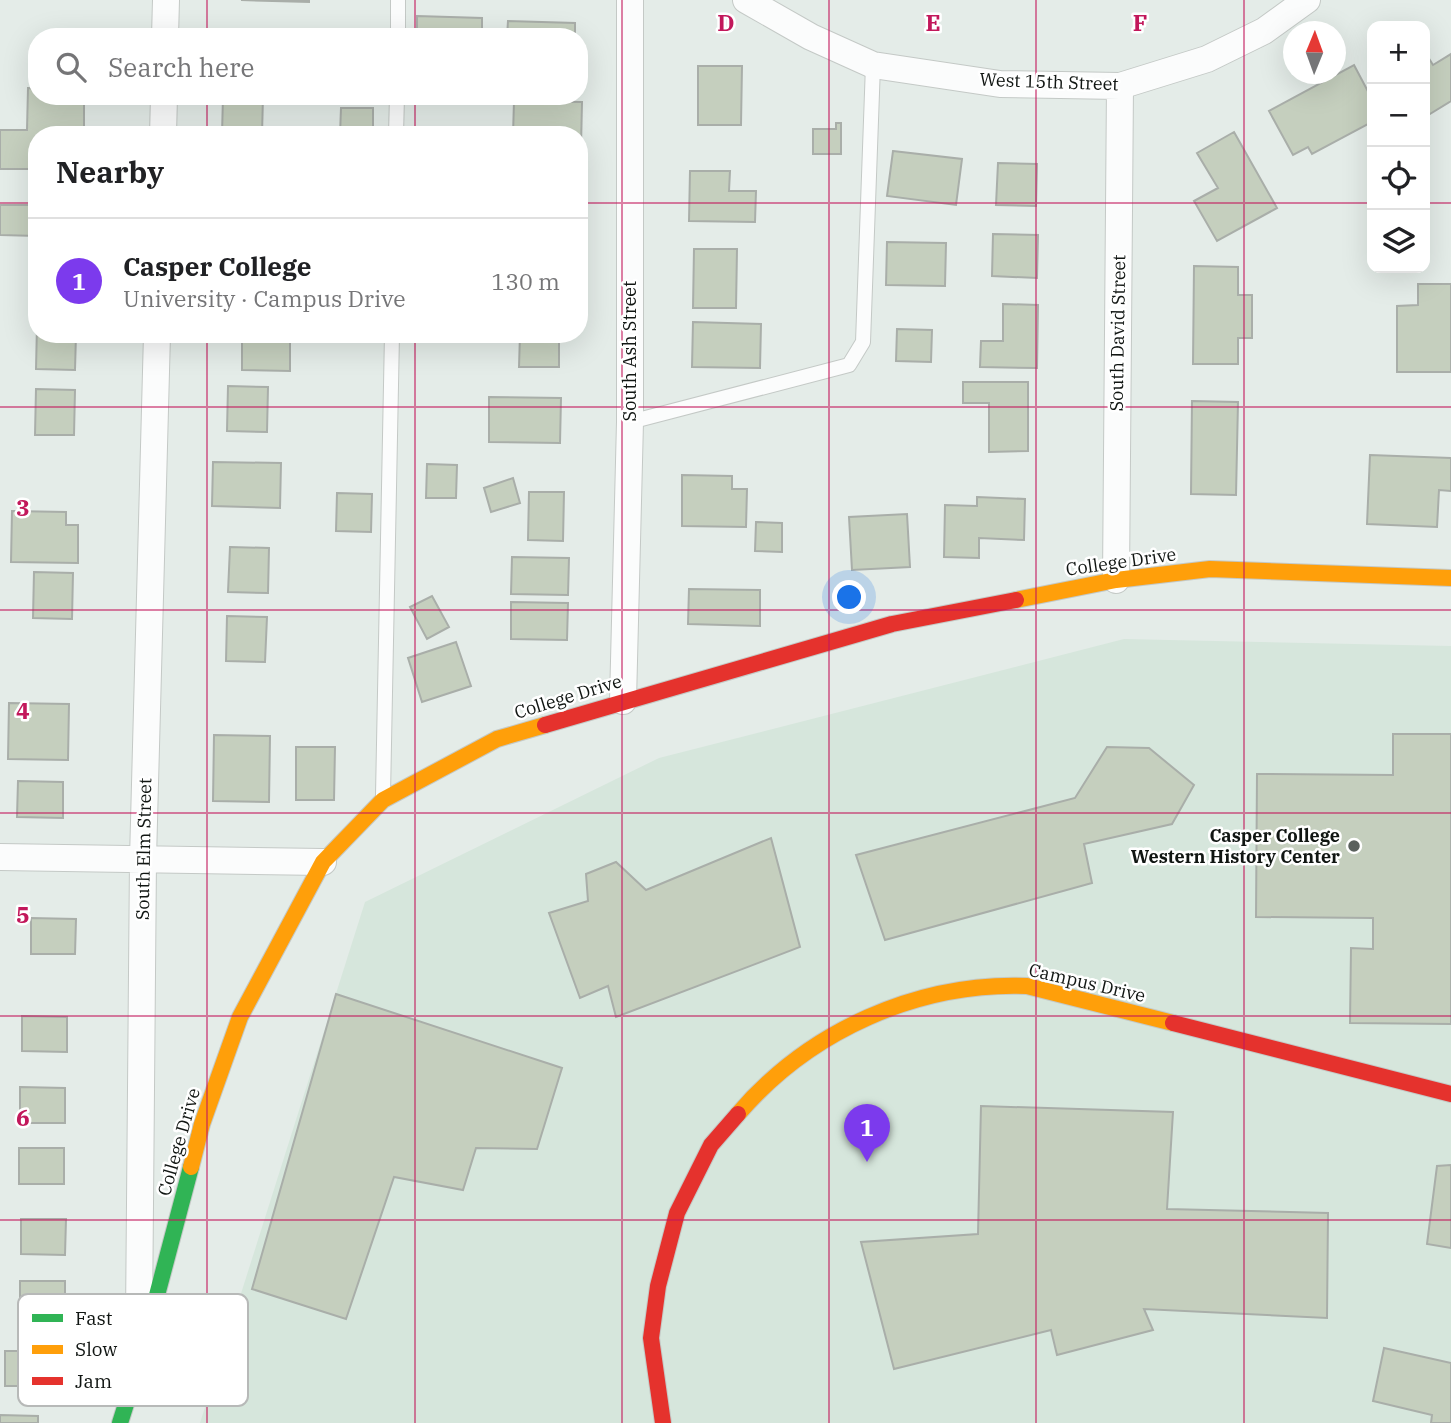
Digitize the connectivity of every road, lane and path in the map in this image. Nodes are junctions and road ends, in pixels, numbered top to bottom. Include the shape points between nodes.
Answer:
1 (166, 0) edge
2 (398, 0) edge
3 (630, 0) edge
4 (746, 0) edge
5 (1307, 0) edge
6 (165, 28) edge
7 (398, 28) edge
8 (873, 65) junction
9 (1121, 86) junction
10 (164, 105) edge
11 (397, 105) edge
12 (163, 126) edge
13 (396, 126) edge
14 (157, 343) edge
15 (392, 343) edge
16 (630, 422) junction
17 (1451, 578) edge
18 (1116, 580) junction
19 (623, 701) junction
20 (383, 800) junction
21 (0, 857) edge
22 (144, 859) junction
23 (323, 862) junction
24 (1451, 1094) edge
25 (140, 1294) edge
26 (157, 1294) edge
27 (125, 1406) edge
28 (120, 1423) edge
29 (663, 1423) edge

1 - 6 street
2 - 7 lane
3 - 16 street, South Ash Street
4 - 8 street, West 15th Street
5 - 9 street, West 15th Street via 1264,31 1207,59
8 - 9 street, West 15th Street via 1000,84
8 - 16 lane via 863,342 849,365
9 - 18 street, South David Street
10 - 12 street
11 - 13 lane
14 - 22 street, South Elm Street
15 - 20 lane
16 - 19 street, South Ash Street
17 - 18 street, College Drive via 1210,569
18 - 19 street, College Drive via 892,624
19 - 20 street, College Drive via 497,739
20 - 23 street, College Drive
21 - 22 street
22 - 23 street
22 - 25 street, South Elm Street
23 - 26 street, College Drive via 240,1017 202,1124
24 - 29 street, Campus Drive via 1027,986 955,989 846,1026 759,1089 711,1145 677,1213 658,1286 651,1338
27 - 28 street, College Drive

